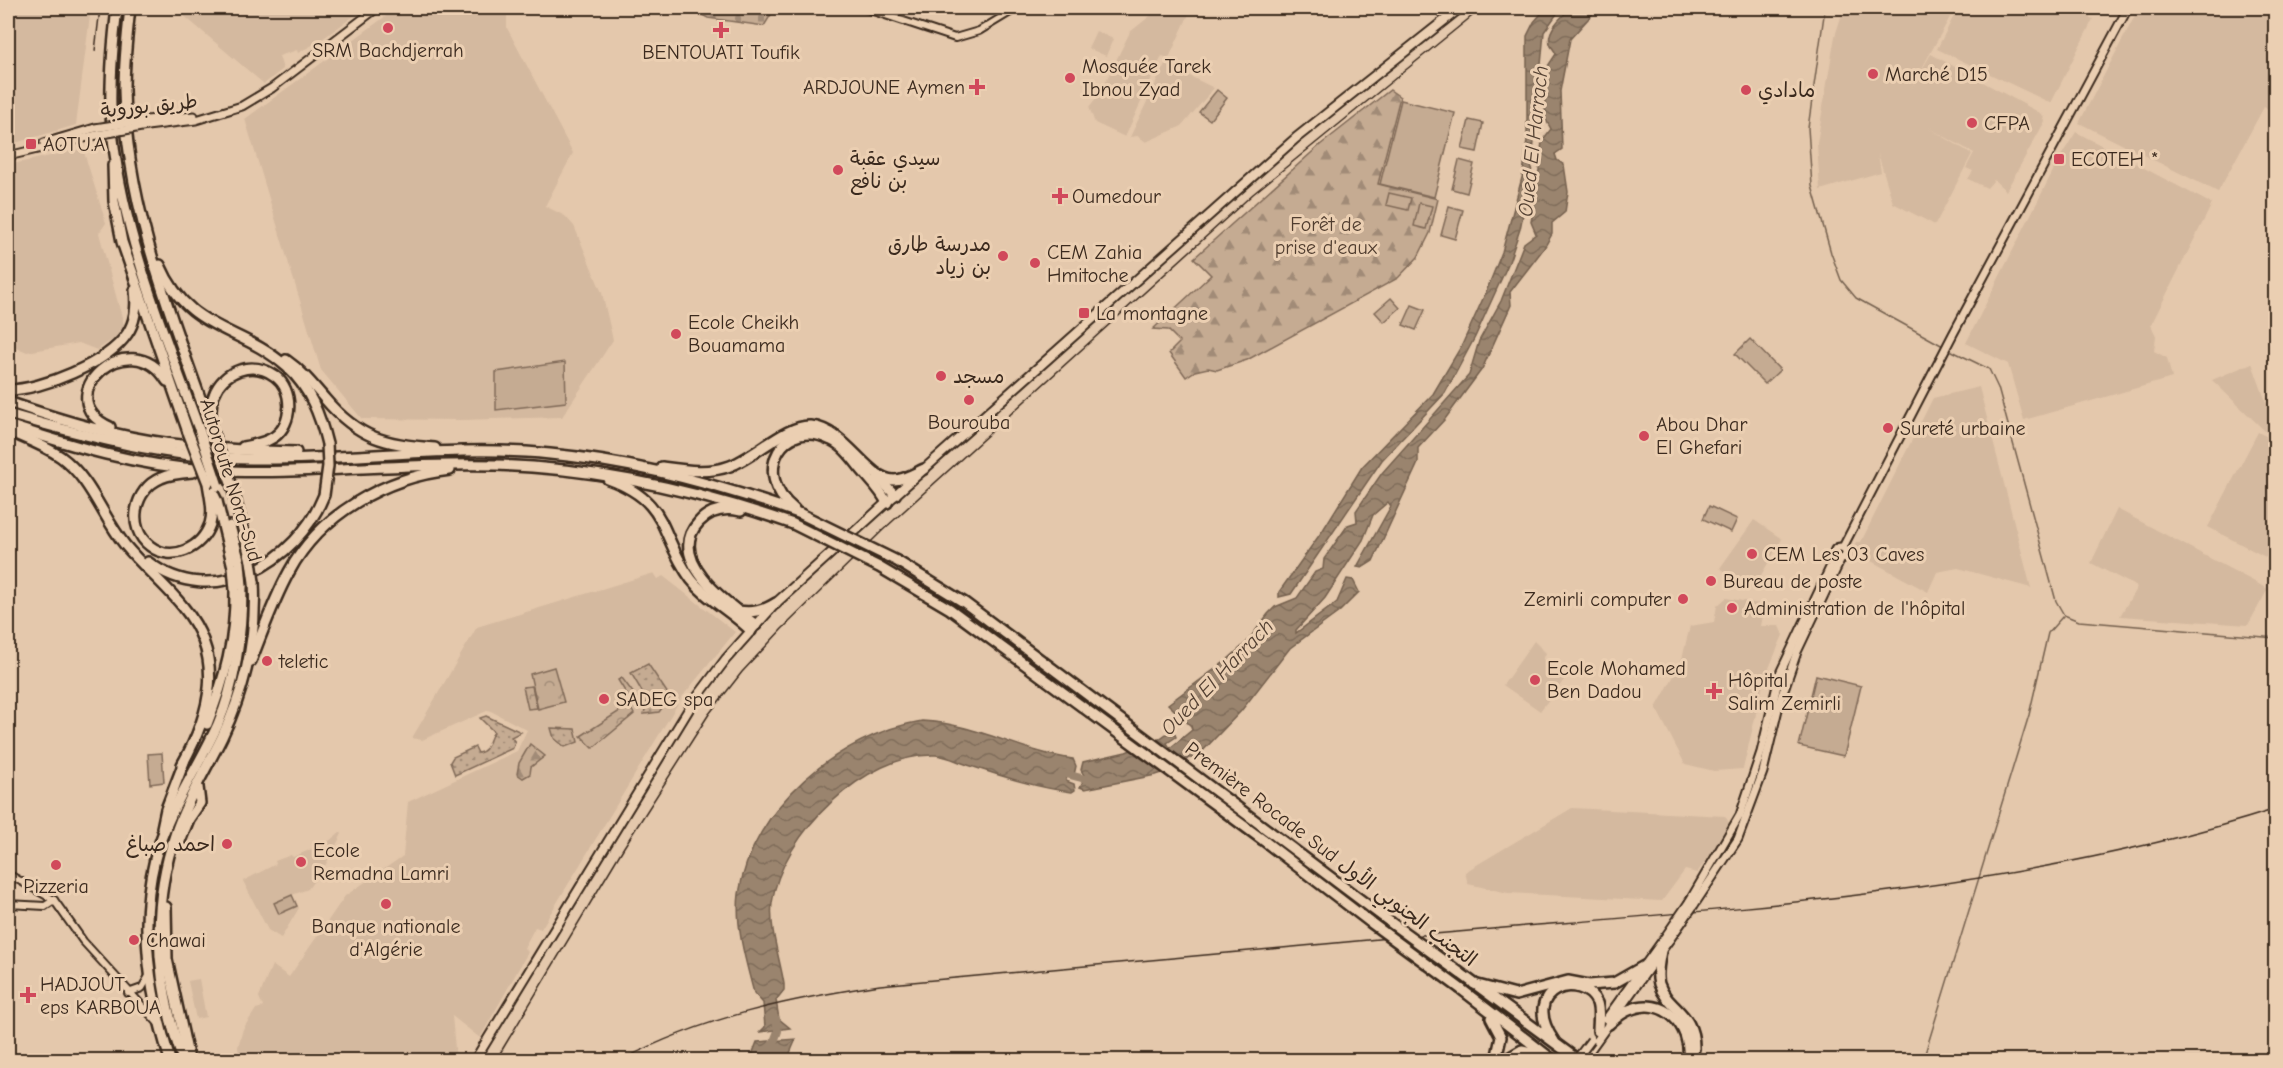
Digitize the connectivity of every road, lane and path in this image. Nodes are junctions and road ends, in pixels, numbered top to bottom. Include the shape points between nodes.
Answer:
1 (117, 8) edge
2 (130, 8) edge
3 (376, 8) edge
4 (864, 8) edge
5 (1017, 8) edge
6 (1460, 8) edge
7 (2128, 8) edge
8 (875, 10) edge
9 (113, 139) junction
10 (8, 156) edge
11 (146, 232) junction
12 (130, 267) junction
13 (247, 342) junction
14 (8, 390) edge
15 (8, 402) edge
16 (182, 412) junction
17 (8, 414) edge
18 (8, 425) edge
19 (8, 430) edge
20 (212, 431) junction
21 (126, 434) junction
22 (232, 450) junction
23 (489, 450) junction
24 (361, 456) junction
25 (598, 460) junction
26 (864, 462) junction
27 (496, 465) junction
28 (924, 469) junction
29 (204, 470) junction
30 (589, 472) junction
31 (208, 483) junction
32 (895, 495) junction
33 (887, 503) junction
34 (801, 514) junction
35 (793, 525) junction
36 (124, 544) junction
37 (237, 565) junction
38 (238, 588) junction
39 (776, 603) junction
40 (737, 611) junction
41 (754, 628) junction
42 (241, 689) junction
43 (182, 765) junction
44 (156, 857) junction
45 (8, 874) edge
46 (54, 900) junction
47 (8, 904) edge
48 (1668, 938) junction
49 (162, 950) junction
50 (1661, 951) junction
51 (1644, 966) junction
52 (150, 975) junction
53 (1474, 984) junction
54 (1461, 989) junction
55 (128, 993) junction
56 (159, 1023) junction
57 (1609, 1024) junction
58 (1598, 1031) junction
59 (1593, 1042) junction
60 (1559, 1047) junction
61 (170, 1060) edge
62 (183, 1060) edge
63 (189, 1060) edge
64 (475, 1060) edge
65 (1496, 1060) edge
66 (1505, 1060) edge
67 (1553, 1060) edge
68 (1579, 1060) edge
69 (1688, 1060) edge
70 (1693, 1060) edge

1 - 9 highway, Autoroute Nord-Sud via 112,65
2 - 11 highway, Autoroute Nord-Sud via 125,112 135,187
3 - 10 main road, طريق بوروبة, bridge via 242,106 208,116 56,138
4 - 8 street
5 - 8 street via 979,31 955,38
6 - 28 main road via 1290,143
7 - 48 main road, bridge via 1843,547 1835,549 1838,558 1780,673 1761,752 1740,815 1692,904
9 - 12 highway via 115,210
9 - 37 highway, Autoroute Nord-Sud, bridge via 141,264 218,486
11 - 13 highway via 161,269 183,303 212,326
11 - 20 highway, Autoroute Nord-Sud
12 - 14 highway via 135,312 131,328 120,342 97,359 57,379
12 - 16 highway
13 - 23 highway via 289,362 339,414 366,435 412,446
13 - 36 highway, bridge via 280,362 300,381 317,409 327,444 328,466 324,495 309,526 271,563 224,582 171,576
15 - 21 highway
16 - 21 highway via 157,366 139,358 119,361 95,375 86,397 93,417
16 - 31 highway, bridge
17 - 24 highway, Première Rocade Sud التجنب الجنوبي الأول via 113,443 191,456
18 - 29 highway, Première Rocade Sud التجنب الجنوبي الأول via 109,455
19 - 36 highway via 42,445 85,480
20 - 22 highway via 213,397 224,378 249,368 275,376 289,403 283,427 265,442
20 - 42 highway, Autoroute Nord-Sud, bridge via 232,486 254,582 252,638
21 - 22 highway via 171,444
22 - 24 highway
23 - 24 highway, Première Rocade Sud التجنب الجنوبي الأول
23 - 25 highway, Première Rocade Sud التجنب الجنوبي الأول
25 - 26 highway via 702,471 727,468 794,428 810,426 842,439
25 - 34 highway, Première Rocade Sud التجنب الجنوبي الأول via 682,477
26 - 28 highway via 893,480
26 - 32 highway
27 - 29 highway, Première Rocade Sud التجنب الجنوبي الأول
27 - 30 highway, Première Rocade Sud التجنب الجنوبي الأول
27 - 42 highway via 410,478 374,492 342,512 305,548 290,570 268,615
28 - 32 main road
29 - 31 highway via 160,478 139,498 135,512 138,528 151,546 174,553 185,551 203,537 212,510
30 - 35 highway, Première Rocade Sud التجنب الجنوبي الأول via 694,492
30 - 41 highway via 631,488 647,500 692,580
31 - 37 highway
32 - 33 main road
33 - 34 highway via 847,453 833,441 810,434 787,442 777,452 773,464 777,491
33 - 39 main road
34 - 53 highway, Première Rocade Sud التجنب الجنوبي الأول, bridge via 897,561 965,603
35 - 40 highway via 732,509 717,510 693,528 688,542 690,558 699,575
35 - 54 highway, Première Rocade Sud التجنب الجنوبي الأول, bridge via 868,561 950,609
36 - 43 highway via 186,609 201,635 209,661 210,693 196,740
37 - 38 highway, Autoroute Nord-Sud, bridge
38 - 43 highway via 228,665 207,724
38 - 44 highway, Autoroute Nord-Sud via 241,635 229,692 219,722 177,801
39 - 40 highway via 750,613
39 - 41 main road
40 - 41 highway
41 - 64 main road via 680,722
42 - 49 highway, Autoroute Nord-Sud via 177,830 167,863 160,897
43 - 44 highway via 166,809
44 - 52 highway, Autoroute Nord-Sud via 146,917
45 - 46 street
46 - 47 street via 45,906
46 - 55 street
48 - 50 main road
48 - 51 main road
49 - 62 highway, Autoroute Nord-Sud via 167,1011
49 - 63 highway
50 - 57 main road
50 - 70 highway via 1660,985 1689,1023
51 - 53 highway via 1614,983 1590,985 1568,981 1516,995
51 - 58 main road
52 - 55 street via 142,988
52 - 56 highway, Autoroute Nord-Sud
53 - 60 highway, Première Rocade Sud التجنب الجنوبي الأول
54 - 65 highway via 1497,1025 1501,1043
54 - 67 highway, Première Rocade Sud التجنب الجنوبي الأول
55 - 56 street
56 - 61 highway, Autoroute Nord-Sud
57 - 59 main road
57 - 69 highway via 1636,1008 1651,1006 1666,1011 1678,1020 1687,1036
58 - 59 main road
58 - 60 highway via 1599,1010 1591,994 1577,988 1558,989 1546,998 1542,1011 1544,1025
59 - 68 main road, bridge
60 - 68 highway, Première Rocade Sud التجنب الجنوبي الأول
66 - 67 highway via 1525,1049

